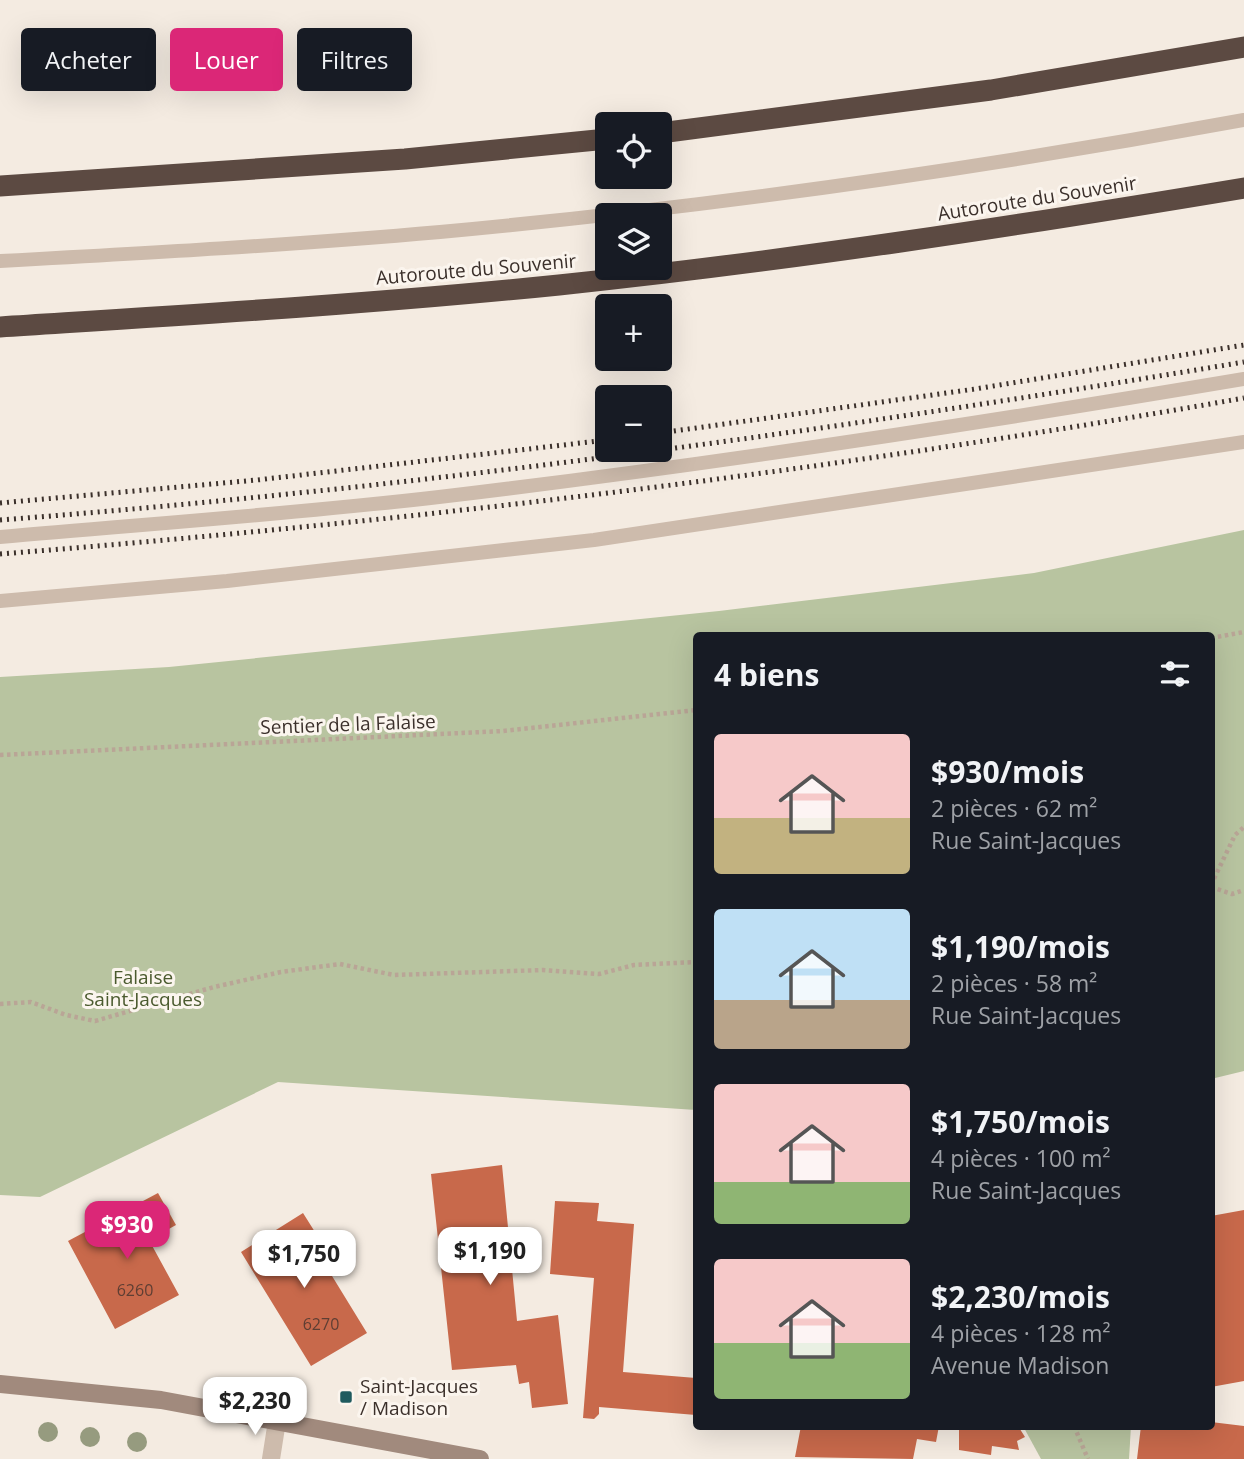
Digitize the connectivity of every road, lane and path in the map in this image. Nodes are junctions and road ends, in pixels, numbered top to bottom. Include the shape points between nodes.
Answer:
1 (1244, 47) edge
2 (1244, 120) edge
3 (672, 131) edge
4 (595, 140) edge
5 (0, 186) edge
6 (1244, 188) edge
7 (0, 261) edge
8 (0, 327) edge
9 (1244, 379) edge
10 (1244, 442) edge
11 (0, 537) edge
12 (0, 601) edge
13 (1244, 632) edge
14 (1215, 637) edge
15 (693, 710) edge
16 (0, 755) edge
17 (1244, 827) edge
18 (1215, 878) edge
19 (1215, 887) edge
20 (1244, 890) edge
21 (693, 962) edge
22 (0, 1004) edge
23 (0, 1384) edge
24 (277, 1420) junction
25 (1076, 1430) edge
26 (271, 1459) edge
27 (480, 1459) edge
28 (1088, 1459) edge

1 - 3 highway via 991,90
2 - 7 lane via 685,206 328,241
4 - 5 highway via 393,160
6 - 8 highway, Autoroute du Souvenir via 897,243 569,284
9 - 11 lane via 930,431 625,473 424,498
10 - 12 lane via 594,540
13 - 14 path
15 - 16 path, Sentier de la Falaise via 503,731
17 - 18 path via 1235,835
19 - 20 path via 1233,894
21 - 22 path via 634,965 599,974 543,970 408,975 340,964 227,984 96,1021 31,1002
23 - 24 main road via 94,1391
24 - 26 street
24 - 27 main road
25 - 28 path

